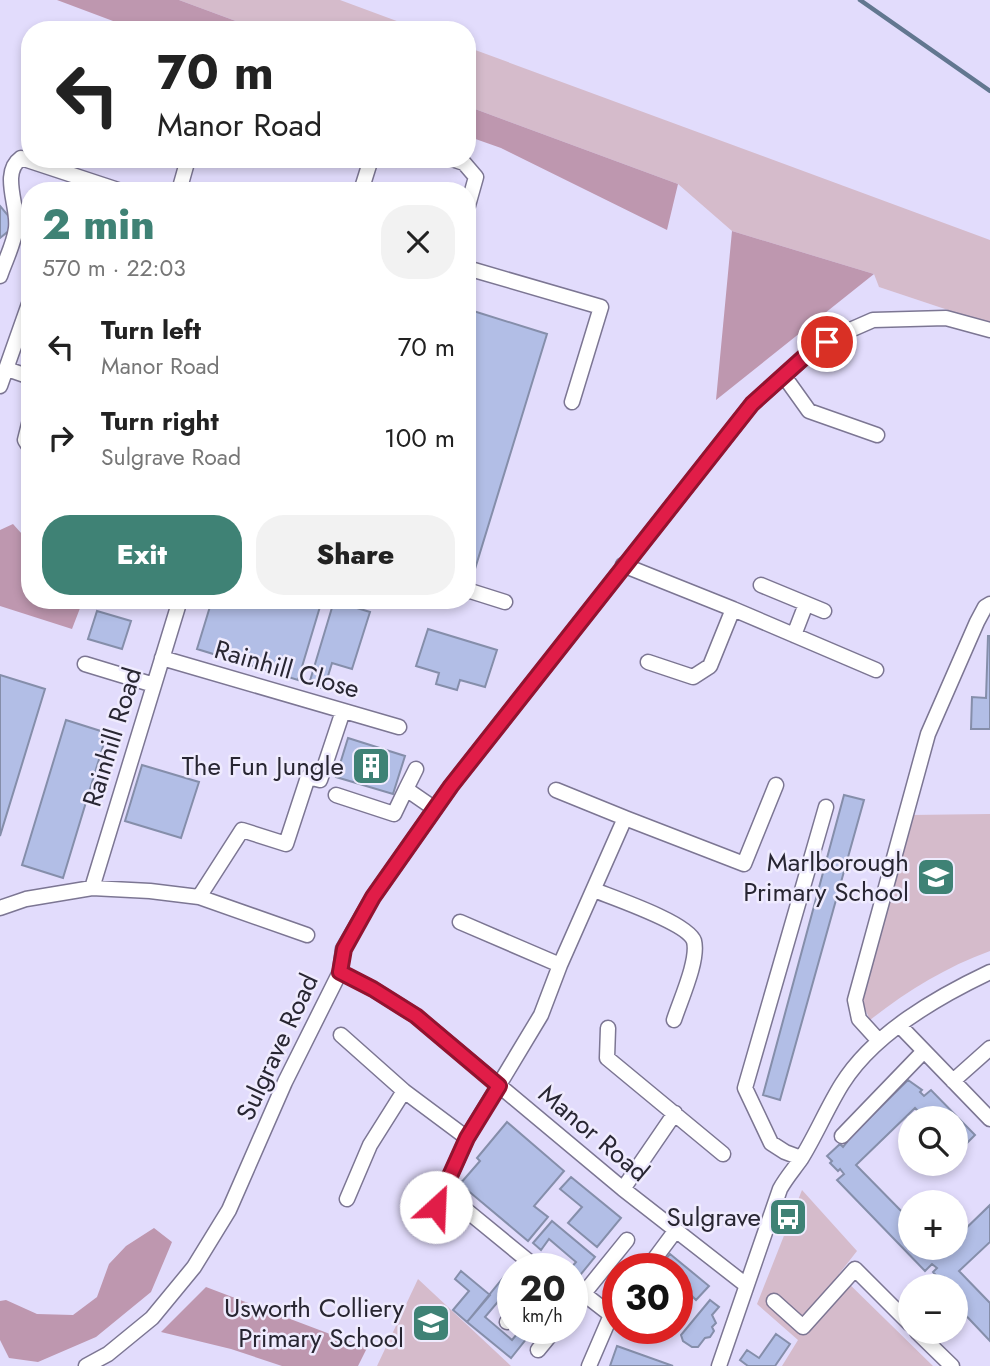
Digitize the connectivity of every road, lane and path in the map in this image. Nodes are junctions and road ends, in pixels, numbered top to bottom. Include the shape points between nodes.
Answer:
1 (21, 158) edge
2 (51, 168) edge
3 (71, 175) junction
4 (69, 182) edge
5 (93, 182) edge
6 (476, 271) edge
7 (0, 276) edge
8 (21, 328) edge
9 (990, 330) edge
10 (7, 369) junction
11 (21, 374) edge
12 (784, 376) junction
13 (0, 386) edge
14 (572, 402) dead end
15 (877, 435) dead end
16 (623, 565) junction
17 (761, 585) dead end
18 (476, 593) edge
19 (505, 602) dead end
20 (806, 604) junction
21 (990, 604) edge
22 (177, 609) edge
23 (733, 609) junction
24 (824, 611) dead end
25 (794, 635) junction
26 (162, 658) junction
27 (648, 662) dead end
28 (85, 664) dead end
29 (876, 670) dead end
30 (154, 685) junction
31 (343, 711) junction
32 (399, 727) dead end
33 (416, 769) dead end
34 (776, 785) dead end
35 (406, 789) junction
36 (556, 790) dead end
37 (336, 795) dead end
38 (826, 807) dead end
39 (435, 809) junction
40 (625, 818) junction
41 (92, 888) junction
42 (594, 890) junction
43 (199, 897) junction
44 (0, 908) edge
45 (460, 922) dead end
46 (307, 935) dead end
47 (560, 965) junction
48 (340, 972) junction
49 (990, 972) edge
50 (674, 1020) dead end
51 (900, 1026) junction
52 (608, 1028) dead end
53 (341, 1035) dead end
54 (879, 1041) junction
55 (990, 1048) edge
56 (924, 1051) junction
57 (953, 1082) junction
58 (499, 1086) junction
59 (404, 1091) junction
60 (675, 1113) junction
61 (990, 1119) edge
62 (842, 1136) dead end
63 (467, 1138) junction
64 (723, 1154) dead end
65 (801, 1158) junction
66 (622, 1189) junction
67 (444, 1192) junction
68 (347, 1199) dead end
69 (429, 1223) dead end
70 (677, 1230) junction
71 (627, 1240) dead end
72 (518, 1253) edge
73 (659, 1253) edge
74 (746, 1285) junction
75 (588, 1289) edge
76 (774, 1301) dead end
77 (898, 1312) edge
78 (602, 1337) edge
79 (543, 1344) edge
80 (929, 1344) edge
81 (538, 1350) dead end
82 (86, 1366) edge
83 (589, 1366) edge
84 (719, 1366) edge
85 (952, 1366) edge

1 - 7 street via 8,170 7,195 17,226
2 - 3 street
3 - 4 street
3 - 5 street
6 - 14 street via 601,307
8 - 10 street
9 - 12 street, Sulgrave Road via 946,318 873,320 813,349
10 - 11 street
10 - 13 street
12 - 15 street via 809,411
12 - 16 street, Sulgrave Road via 752,404
16 - 23 street
16 - 39 street, Sulgrave Road
17 - 20 street
18 - 19 street
20 - 24 street
20 - 25 street
21 - 54 street via 977,622 928,734 855,1000 859,1018
22 - 26 street, Rainhill Road
23 - 25 street
23 - 27 street via 710,666 694,677
25 - 29 street
26 - 30 street, Rainhill Road
26 - 31 street, Rainhill Close
28 - 30 street
30 - 41 street, Rainhill Road
31 - 32 street, Rainhill Close
31 - 43 street via 320,780 308,777 286,844 242,830
33 - 35 street
34 - 40 street via 744,864
35 - 37 street via 394,814
35 - 39 street
36 - 40 street
38 - 65 street via 746,1088 771,1143
39 - 48 street, Sulgrave Road via 373,897 344,949
40 - 42 street
41 - 43 street
41 - 44 street
42 - 47 street
42 - 50 street via 682,926 694,940 694,958
43 - 46 street
45 - 47 street
47 - 58 street via 541,1015
48 - 58 street, Manor Road via 416,1016
48 - 82 street, Sulgrave Road via 229,1210 194,1267 152,1318
49 - 51 street
51 - 54 street
51 - 56 street
52 - 60 street via 607,1058
53 - 59 street
54 - 65 street via 844,1081
55 - 57 street
56 - 57 street
56 - 62 street
57 - 61 street
58 - 63 street
58 - 66 street, Manor Road
59 - 63 street
59 - 68 street via 370,1145
60 - 64 street
60 - 66 street
63 - 67 street
65 - 74 street via 780,1189
66 - 70 street, Manor Road
67 - 69 street
67 - 72 street
70 - 73 street
70 - 74 street, Manor Road
71 - 75 street
74 - 84 street
76 - 77 street via 803,1327 855,1269
78 - 83 street
79 - 81 street
80 - 85 street

